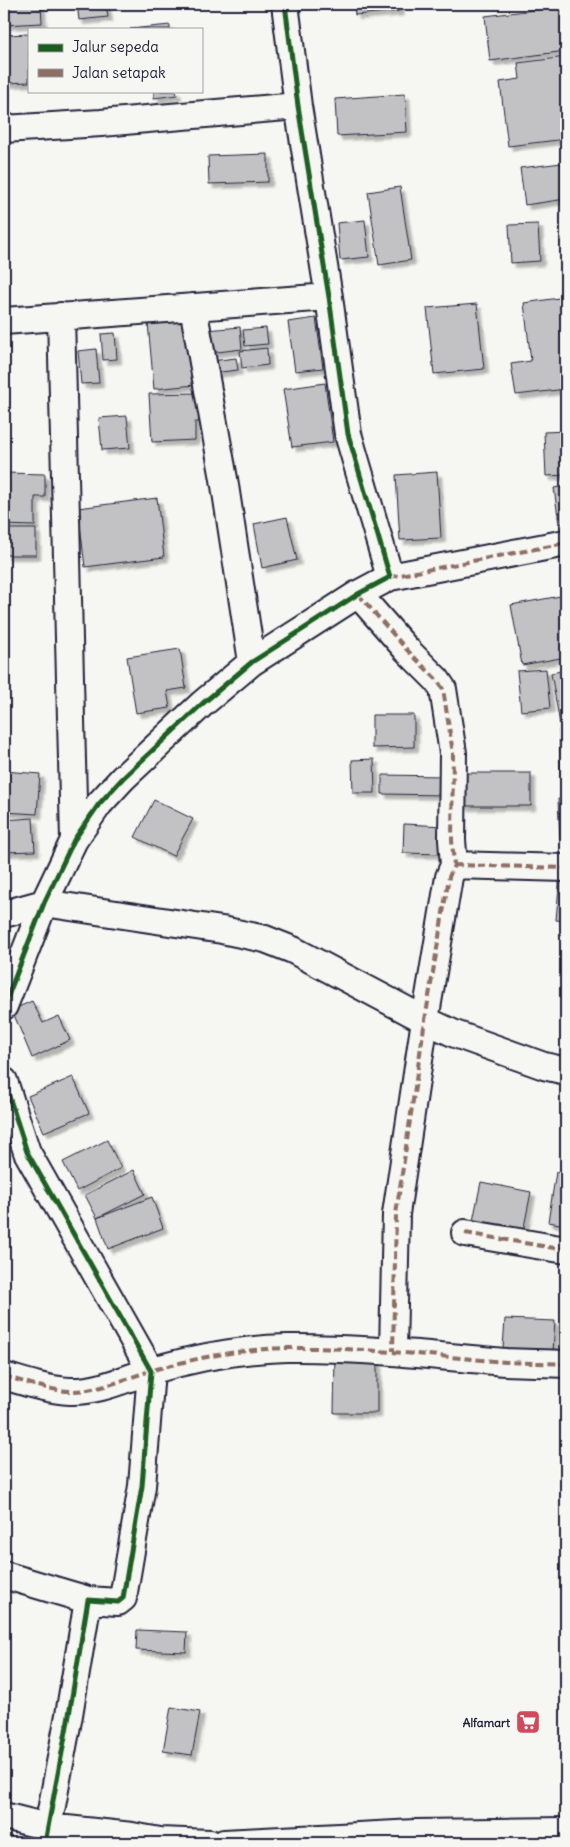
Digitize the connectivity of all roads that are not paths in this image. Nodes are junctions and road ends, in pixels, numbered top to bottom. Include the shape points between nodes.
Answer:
1 (285, 4) edge
2 (298, 106) junction
3 (4, 129) edge
4 (329, 298) junction
5 (194, 307) junction
6 (61, 316) junction
7 (4, 321) edge
8 (566, 543) edge
9 (390, 577) junction
10 (358, 594) junction
11 (252, 662) junction
12 (74, 840) junction
13 (454, 865) junction
14 (566, 868) edge
15 (44, 903) junction
16 (4, 914) edge
17 (4, 1006) edge
18 (425, 1020) junction
19 (566, 1071) edge
20 (4, 1081) edge
21 (465, 1233) dead end
22 (566, 1250) edge
23 (393, 1351) junction
24 (566, 1364) edge
25 (151, 1371) junction
26 (4, 1376) edge
27 (4, 1575) edge
28 (88, 1600) junction
29 (4, 1816) edge
30 (566, 1831) edge
31 (46, 1835) edge
32 (365, 1840) edge
33 (210, 1843) edge
34 (224, 1843) edge

1 - 2 street
2 - 3 street
2 - 4 street
4 - 5 street
4 - 9 street via 348,434
5 - 6 street
5 - 11 street
6 - 7 street
6 - 12 street
8 - 9 street
9 - 10 street
10 - 11 street
10 - 13 street via 443,688 453,754
11 - 12 street via 123,778 99,804
12 - 15 street
13 - 14 street
13 - 18 street via 449,877
15 - 16 street
15 - 17 street
15 - 18 street via 265,939 309,958
18 - 19 street via 455,1034
18 - 23 street via 396,1214
20 - 25 street via 27,1152
21 - 22 street
23 - 24 street
23 - 25 street via 288,1348 243,1351
25 - 26 street via 120,1382 71,1391
25 - 28 street via 142,1486 123,1598 118,1602
27 - 28 street
28 - 31 street
29 - 31 street
30 - 32 street via 483,1831
31 - 33 street via 132,1836
32 - 34 street

